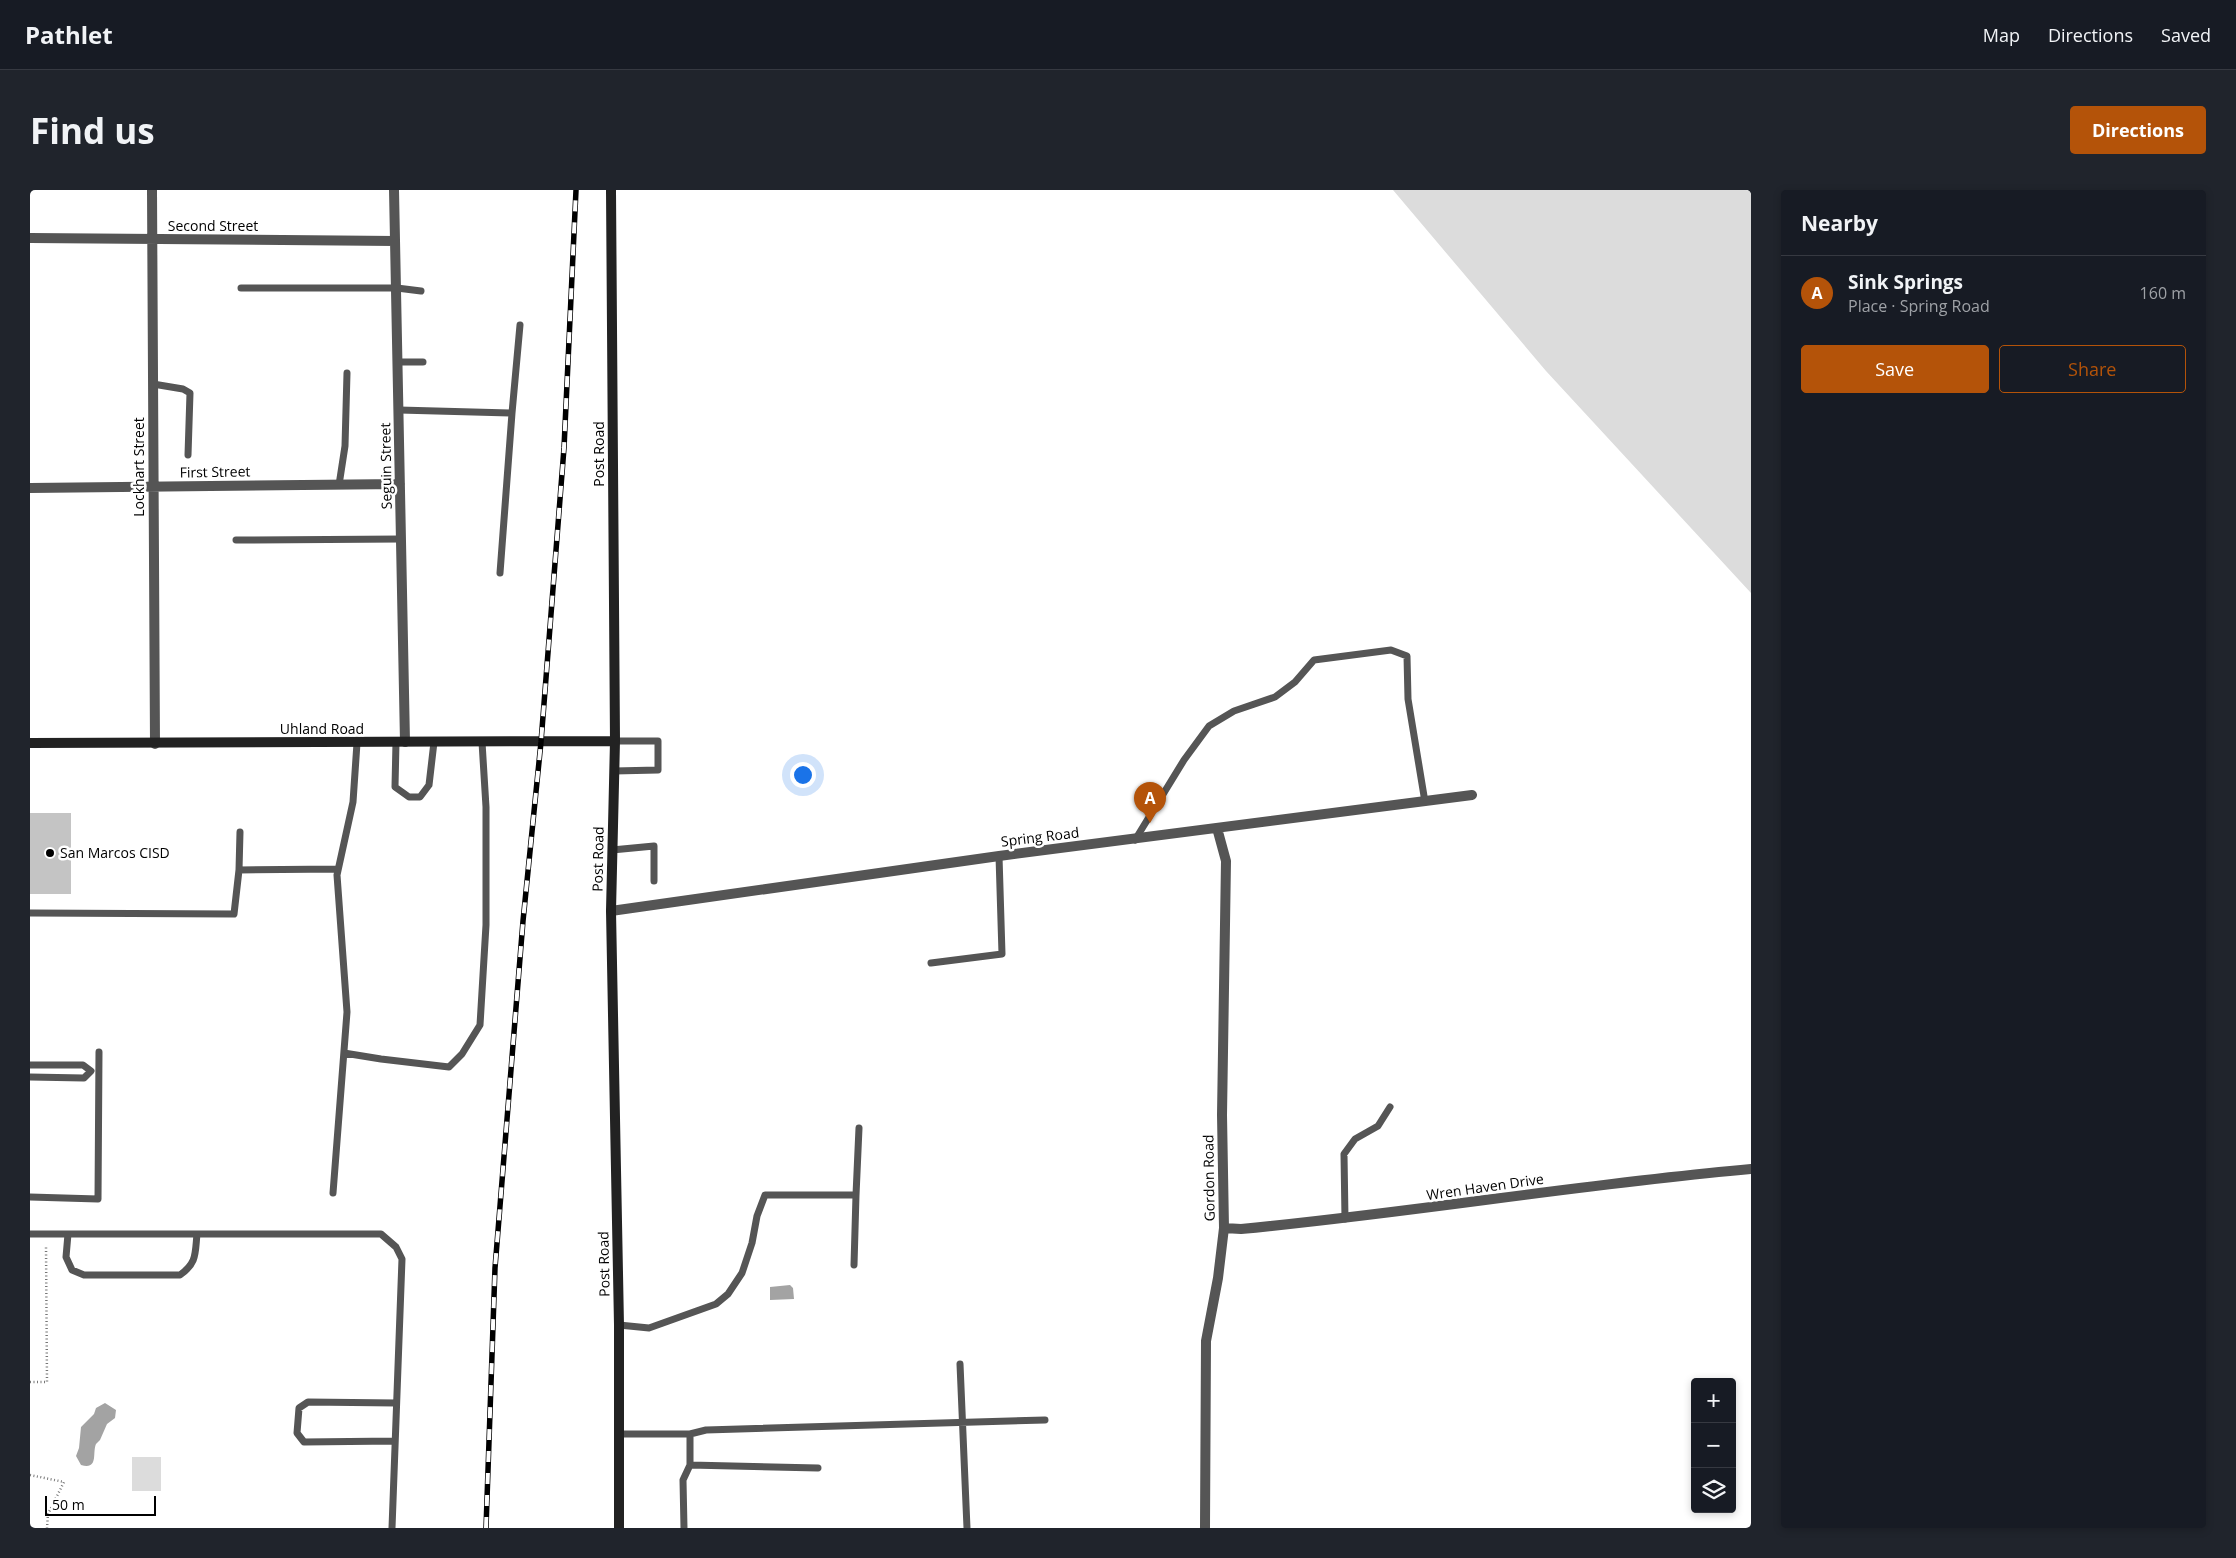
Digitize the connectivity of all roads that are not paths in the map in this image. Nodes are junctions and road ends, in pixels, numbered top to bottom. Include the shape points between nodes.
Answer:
1 (152, 190) edge
2 (394, 190) edge
3 (611, 190) edge
4 (30, 238) edge
5 (152, 239) junction
6 (395, 241) junction
7 (240, 288) dead end
8 (397, 288) junction
9 (421, 291) dead end
10 (520, 324) dead end
11 (398, 362) junction
12 (423, 362) dead end
13 (347, 373) dead end
14 (153, 384) junction
15 (399, 410) junction
16 (512, 413) junction
17 (188, 455) dead end
18 (339, 484) junction
19 (400, 484) junction
20 (153, 486) junction
21 (30, 488) edge
22 (401, 539) junction
23 (236, 540) dead end
24 (500, 573) dead end
25 (615, 741) junction
26 (400, 742) junction
27 (434, 742) junction
28 (482, 742) junction
29 (30, 743) edge
30 (357, 743) junction
31 (155, 744) junction
32 (614, 771) junction
33 (1472, 795) dead end
34 (1425, 802) junction
35 (1217, 828) junction
36 (240, 832) dead end
37 (1135, 840) junction
38 (612, 850) junction
39 (999, 856) junction
40 (338, 869) junction
41 (239, 870) junction
42 (654, 881) dead end
43 (611, 911) junction
44 (30, 913) edge
45 (931, 963) dead end
46 (99, 1052) dead end
47 (344, 1053) junction
48 (30, 1065) edge
49 (91, 1071) junction
50 (99, 1071) junction
51 (30, 1077) edge
52 (1390, 1107) dead end
53 (859, 1128) dead end
54 (1751, 1170) edge
55 (333, 1193) dead end
56 (856, 1196) junction
57 (30, 1198) edge
58 (1345, 1219) junction
59 (1224, 1228) junction
60 (30, 1234) edge
61 (68, 1234) junction
62 (196, 1234) junction
63 (854, 1265) dead end
64 (619, 1325) junction
65 (960, 1364) dead end
66 (396, 1403) junction
67 (1045, 1420) dead end
68 (961, 1423) junction
69 (620, 1434) junction
70 (690, 1434) junction
71 (395, 1441) junction
72 (690, 1465) junction
73 (818, 1468) dead end
74 (392, 1528) edge
75 (619, 1528) edge
76 (684, 1528) edge
77 (967, 1528) edge
78 (1205, 1528) edge

1 - 5 street, Lockhart Street
2 - 6 street, Seguin Street
3 - 25 street, Post Road
4 - 5 street, Second Street
5 - 6 street, Second Street
5 - 14 street, Lockhart Street
6 - 8 street, Seguin Street
7 - 8 lane
8 - 9 lane
8 - 11 street, Seguin Street
10 - 16 lane
11 - 12 lane
11 - 15 street, Seguin Street
13 - 18 lane via 345,446
14 - 17 lane via 190,393
14 - 20 street, Lockhart Street
15 - 16 lane
15 - 19 street, Seguin Street
16 - 24 lane
18 - 19 street, First Street
18 - 20 street, First Street
19 - 22 street, Seguin Street
20 - 21 street, First Street
20 - 31 street, Lockhart Street
22 - 23 lane
22 - 26 street, Seguin Street
25 - 28 street, Uhland Road
25 - 32 street, Post Road
25 - 32 lane via 658,741 658,770
26 - 27 street, Uhland Road
26 - 27 lane via 395,787 409,797 420,797 429,785
26 - 30 street, Uhland Road
27 - 28 street, Uhland Road
28 - 47 lane via 486,807 486,925 480,1025 462,1054 449,1067
29 - 31 street, Uhland Road
30 - 31 street, Uhland Road
30 - 40 lane via 353,802
32 - 38 street, Post Road
33 - 34 street, Spring Road
34 - 35 street, Spring Road
34 - 37 lane via 1408,699 1408,656 1391,650 1339,655 1314,660 1295,682 1275,697 1234,711 1208,726
35 - 37 street, Spring Road
35 - 59 street, Gordon Road via 1226,861 1222,1116
36 - 41 lane
37 - 39 street, Spring Road
38 - 42 lane via 654,846
38 - 43 street, Post Road
39 - 43 street, Spring Road
39 - 45 lane via 1002,954
40 - 41 lane
40 - 47 lane via 347,1012
41 - 44 lane via 234,914
43 - 64 street, Post Road
46 - 50 lane
47 - 55 lane
48 - 49 lane via 83,1065
49 - 50 lane
49 - 51 lane via 84,1078
50 - 57 lane via 98,1199
52 - 58 lane via 1378,1126 1355,1139 1344,1154
53 - 56 lane
54 - 58 street, Wren Haven Drive via 1649,1178
56 - 63 lane
56 - 64 lane via 765,1195 742,1272 728,1294 716,1304 649,1328
58 - 59 street, Wren Haven Drive
59 - 78 street, Gordon Road via 1206,1341
60 - 61 lane
61 - 62 lane
61 - 62 lane via 66,1257 72,1270 84,1274 180,1275 191,1268
62 - 66 lane via 381,1234 396,1247 402,1259
64 - 69 street, Post Road
65 - 68 lane
66 - 71 lane
66 - 71 lane via 308,1402 299,1408 297,1432 304,1442
67 - 68 lane
68 - 70 lane via 706,1430
68 - 77 lane
69 - 70 lane
69 - 75 street, Post Road
70 - 72 lane
71 - 74 lane
72 - 73 lane
72 - 76 lane via 683,1480

